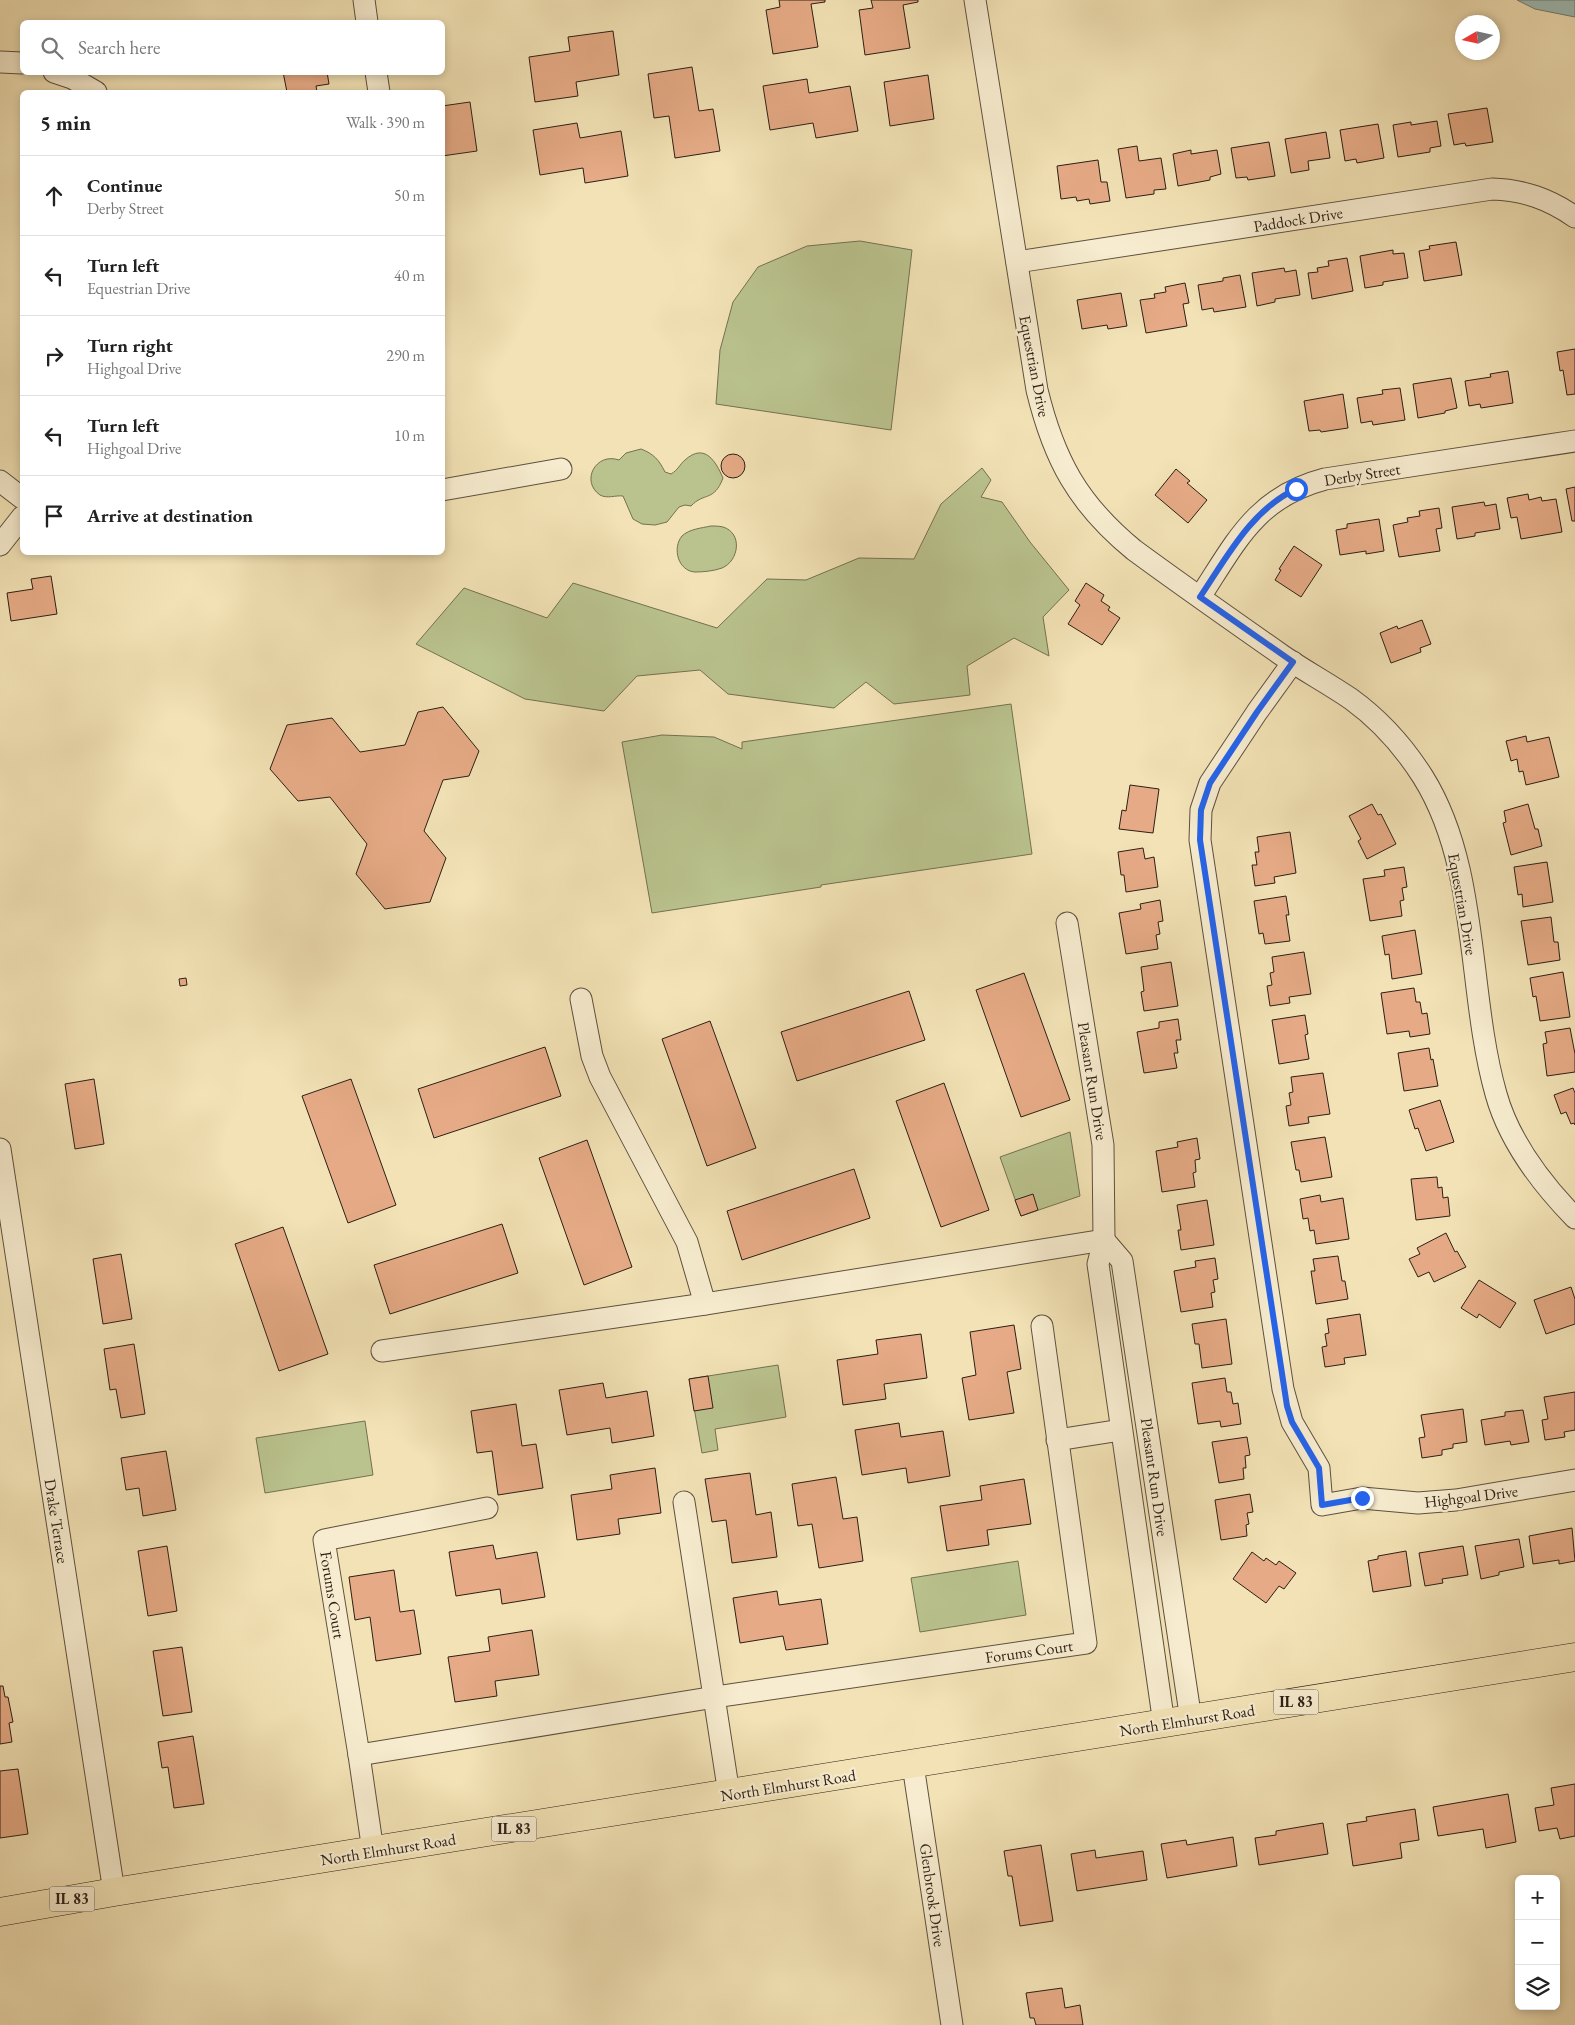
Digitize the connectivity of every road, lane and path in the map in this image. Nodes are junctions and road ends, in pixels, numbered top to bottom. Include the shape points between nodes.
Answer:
1 (364, 0) edge
2 (975, 0) edge
3 (367, 20) edge
4 (0, 62) edge
5 (20, 63) edge
6 (63, 75) edge
7 (376, 75) edge
8 (93, 90) edge
9 (379, 90) edge
10 (1575, 217) edge
11 (1017, 262) junction
12 (1575, 440) edge
13 (561, 469) dead end
14 (0, 481) edge
15 (445, 486) edge
16 (20, 496) edge
17 (20, 519) edge
18 (0, 545) edge
19 (1200, 597) junction
20 (1293, 662) junction
21 (1067, 923) dead end
22 (581, 999) dead end
23 (0, 1149) edge
24 (1575, 1218) edge
25 (1104, 1240) junction
26 (705, 1304) junction
27 (1042, 1326) dead end
28 (382, 1351) dead end
29 (1121, 1430) junction
30 (1057, 1440) junction
31 (1575, 1480) edge
32 (684, 1502) dead end
33 (487, 1508) dead end
34 (1575, 1657) edge
35 (715, 1697) junction
36 (1190, 1720) junction
37 (1164, 1724) junction
38 (359, 1755) junction
39 (913, 1765) junction
40 (729, 1794) junction
41 (373, 1851) junction
42 (114, 1892) junction
43 (0, 1912) edge
44 (952, 2025) edge

1 - 3 street
2 - 11 street, Equestrian Drive
4 - 5 street
6 - 8 street
7 - 9 street
10 - 11 street, Paddock Drive via 1542,198 1524,192 1492,189
11 - 19 street, Equestrian Drive via 1037,390 1045,422 1062,465 1081,495 1114,533
12 - 19 street, Derby Street via 1325,479 1296,489 1269,505 1254,520
13 - 15 street
14 - 16 street
17 - 18 street
19 - 20 street, Equestrian Drive
20 - 24 street, Equestrian Drive via 1352,700 1387,730 1406,751 1437,803 1460,871 1486,1048 1496,1094 1508,1124 1532,1167
20 - 31 street, Highgoal Drive via 1214,776 1201,810 1200,840 1292,1422 1319,1468 1322,1505 1362,1498 1418,1503 1456,1500
21 - 25 street, Pleasant Run Drive via 1103,1144
22 - 26 street via 592,1056 600,1077 687,1242
23 - 42 street, Drake Terrace
25 - 26 street
25 - 29 street, Pleasant Run Drive via 1098,1264
25 - 36 street, Pleasant Run Drive via 1122,1261
26 - 28 street
27 - 30 street, Forums Court
29 - 30 street
29 - 37 street, Pleasant Run Drive
30 - 35 street, Forums Court via 1086,1642
32 - 35 street
33 - 38 street, Forums Court via 324,1540
34 - 36 main road, North Elmhurst Road / IL 83
35 - 38 street, Forums Court
35 - 40 street
36 - 37 main road, North Elmhurst Road / IL 83
37 - 39 main road, North Elmhurst Road / IL 83
38 - 41 street, Forums Court
39 - 40 main road, North Elmhurst Road / IL 83
39 - 44 street, Glenbrook Drive
40 - 41 main road, North Elmhurst Road / IL 83
41 - 42 main road, North Elmhurst Road / IL 83
42 - 43 main road, North Elmhurst Road / IL 83

